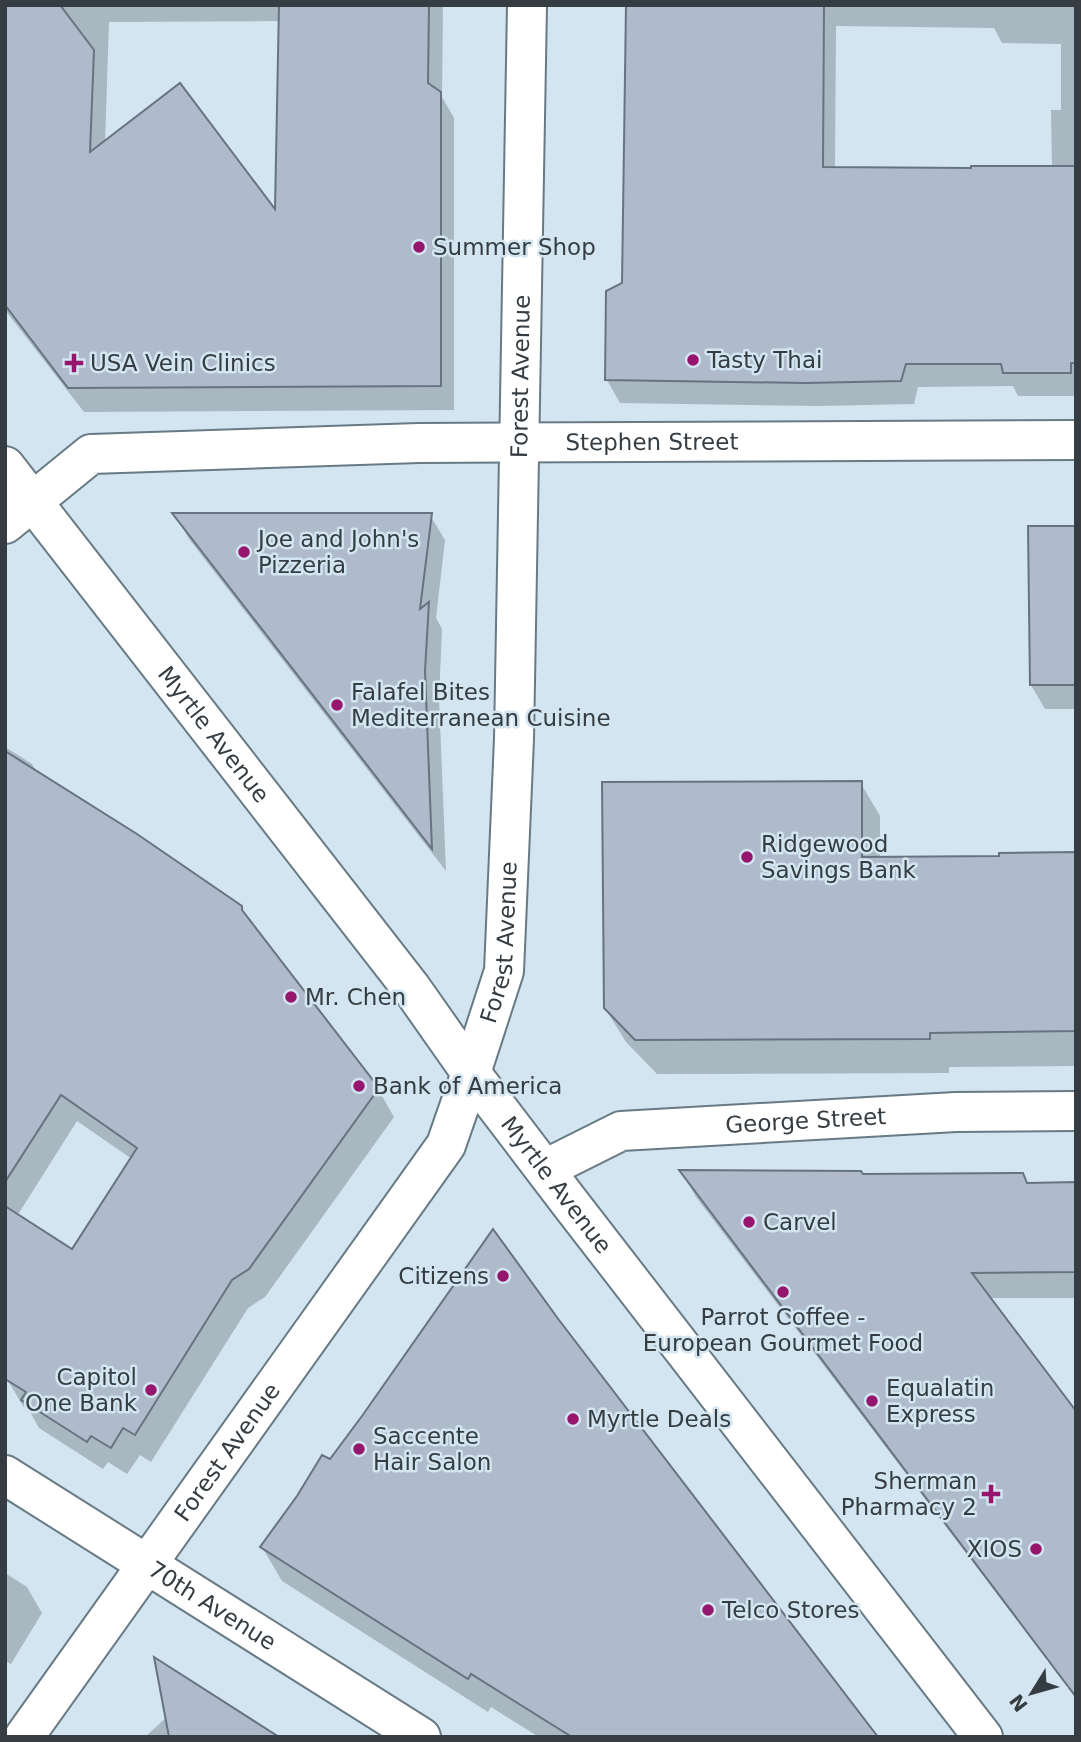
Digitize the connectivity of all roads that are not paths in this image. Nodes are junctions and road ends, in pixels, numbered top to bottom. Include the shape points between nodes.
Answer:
1 (527, 5) edge
2 (1076, 440) edge
3 (520, 443) junction
4 (5, 466) edge
5 (19, 512) edge
6 (471, 1073) junction
7 (1076, 1111) edge
8 (545, 1168) junction
9 (5, 1475) edge
10 (148, 1565) junction
11 (24, 1737) edge
12 (421, 1737) edge
13 (983, 1737) edge

1 - 3 street, Forest Avenue
2 - 3 street, Stephen Street
3 - 5 street, Stephen Street via 90,454
3 - 6 street, Forest Avenue via 504,971
4 - 5 street, Myrtle Avenue
5 - 6 street, Myrtle Avenue via 412,989
6 - 8 street, Myrtle Avenue
6 - 10 street, Forest Avenue via 446,1144
7 - 8 street, George Street via 956,1112 621,1131
8 - 13 street, Myrtle Avenue
9 - 10 street, 70th Avenue
10 - 11 street, Forest Avenue
10 - 12 street, 70th Avenue

